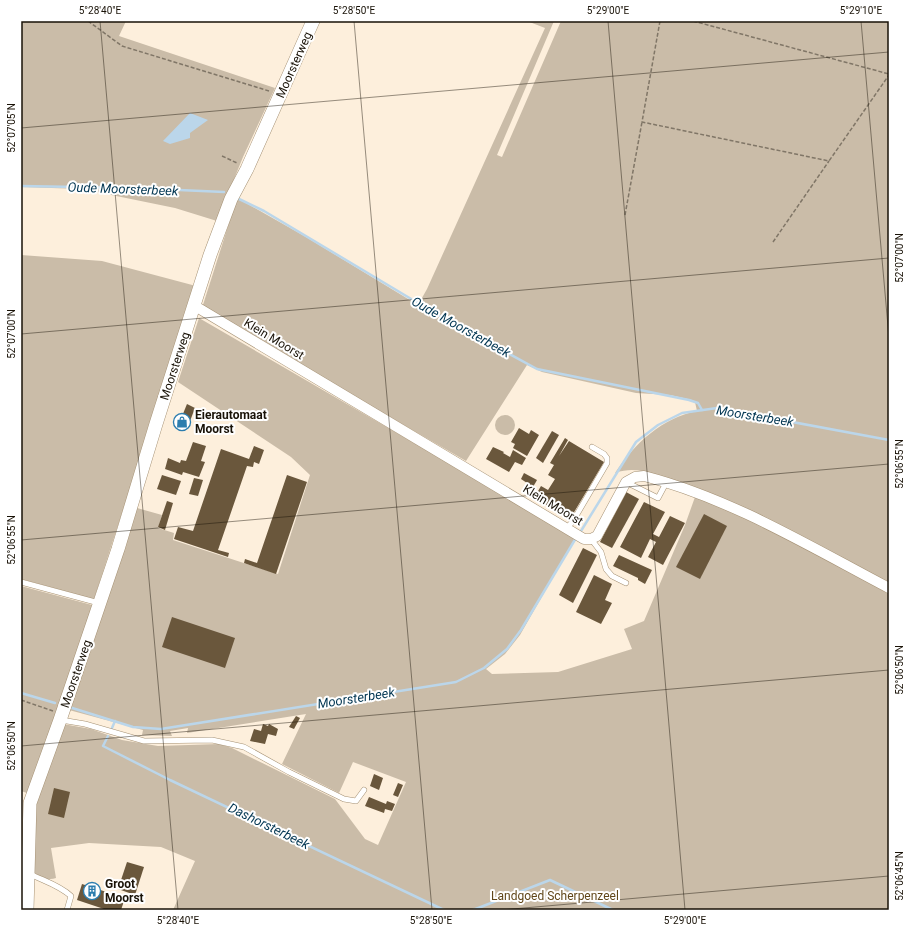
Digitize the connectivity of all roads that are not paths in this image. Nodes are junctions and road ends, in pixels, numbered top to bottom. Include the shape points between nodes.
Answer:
1 (313, 21) edge
2 (195, 306) junction
3 (592, 447) dead end
4 (626, 482) junction
5 (666, 483) junction
6 (567, 528) junction
7 (591, 539) junction
8 (21, 582) edge
9 (626, 583) dead end
10 (889, 588) edge
11 (100, 604) junction
12 (61, 717) junction
13 (364, 790) dead end
14 (29, 874) junction
15 (27, 910) edge
16 (67, 910) edge

1 - 2 street, Moorsterweg via 231,200
2 - 6 street, Klein Moorst
2 - 11 street, Moorsterweg
3 - 6 lane via 604,454 607,463
4 - 5 street via 644,476
4 - 5 lane via 658,498
4 - 7 street, Klein Moorst via 597,536
5 - 10 street via 742,511
6 - 7 street, Klein Moorst via 584,539
7 - 9 lane via 602,552 606,569 612,576
8 - 11 lane
11 - 12 street, Moorsterweg
12 - 13 lane, Moorsterweg via 144,741 212,740 244,747 344,799 356,801
12 - 14 street, Moorsterweg via 30,803
14 - 15 street, Moorsterweg
14 - 16 lane via 62,887 71,896

